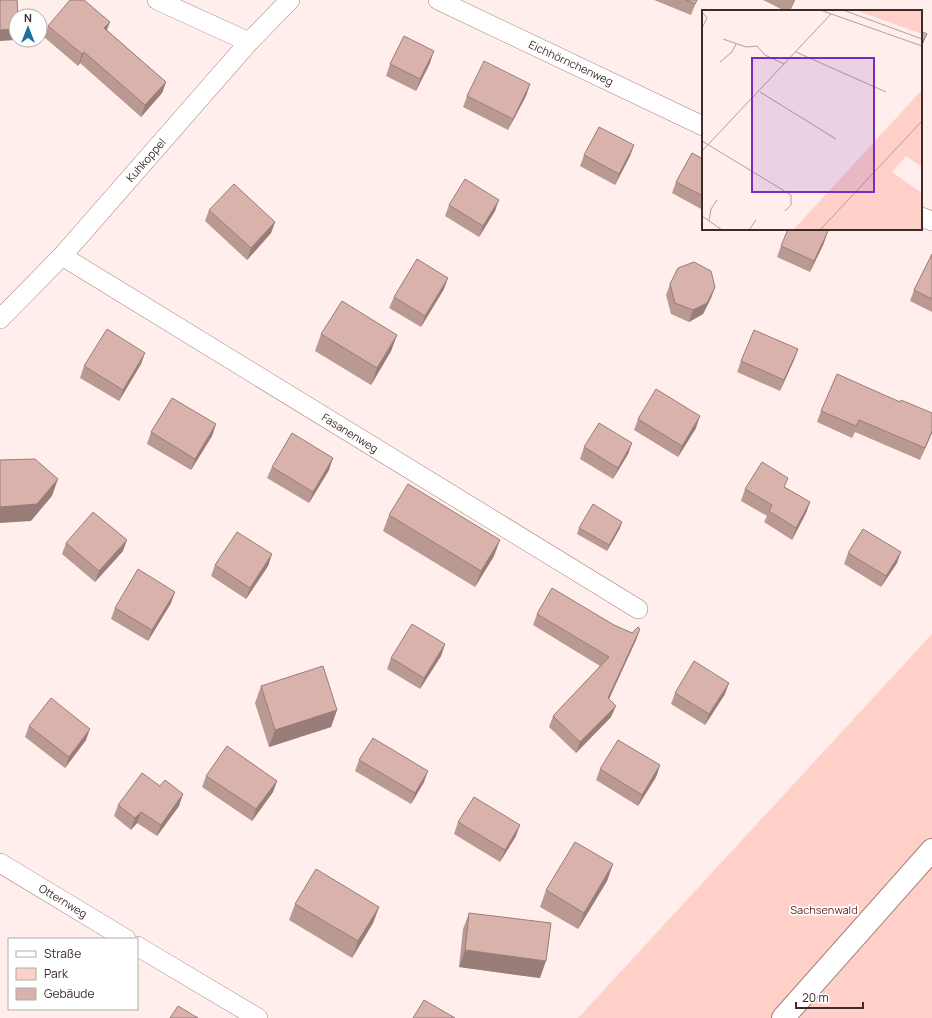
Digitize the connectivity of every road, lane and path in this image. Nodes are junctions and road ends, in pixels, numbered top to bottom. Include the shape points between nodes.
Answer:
1 (157, 0) edge
2 (290, 0) edge
3 (438, 0) edge
4 (249, 42) junction
5 (702, 126) edge
6 (922, 217) edge
7 (932, 221) edge
8 (62, 256) junction
9 (0, 319) edge
10 (638, 609) dead end
11 (932, 850) edge
12 (0, 863) edge
13 (124, 938) edge
14 (138, 947) edge
15 (258, 1018) edge
16 (783, 1018) edge

1 - 4 street
2 - 4 street, Kuhkoppel
3 - 5 street, Eichhörnchenweg
4 - 8 street, Kuhkoppel
6 - 7 street
8 - 9 street, Kuhkoppel
8 - 10 street, Fasanenweg
11 - 16 main road
12 - 13 street, Otternweg
14 - 15 street

